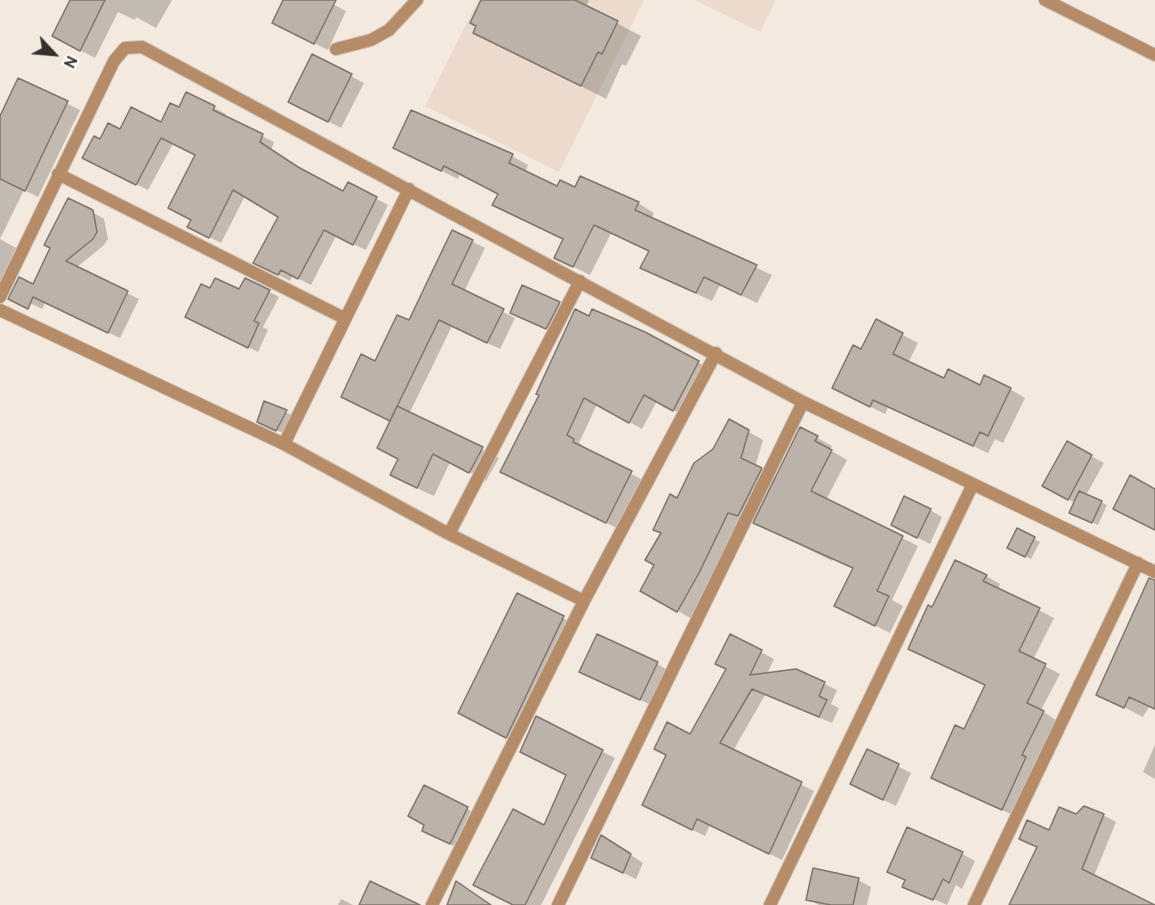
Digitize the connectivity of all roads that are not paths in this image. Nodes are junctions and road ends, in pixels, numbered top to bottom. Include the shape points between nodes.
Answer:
1 (417, 0) edge
2 (1045, 0) edge
3 (336, 49) dead end
4 (1155, 55) edge
5 (58, 174) junction
6 (409, 189) junction
7 (580, 281) junction
8 (0, 297) edge
9 (0, 310) edge
10 (344, 318) junction
11 (716, 353) junction
12 (803, 402) junction
13 (284, 444) junction
14 (973, 484) junction
15 (449, 534) junction
16 (1138, 563) junction
17 (1155, 572) edge
18 (584, 601) junction
19 (432, 905) edge
20 (558, 905) edge
21 (770, 905) edge
22 (974, 905) edge

1 - 3 street via 389,30 371,40
2 - 4 street
5 - 6 street via 119,52 133,46 142,47
5 - 8 street
5 - 10 street
6 - 7 street
6 - 10 street
7 - 11 street
7 - 15 street
9 - 13 street
10 - 13 street
11 - 12 street
11 - 18 street
12 - 14 street
12 - 20 street
13 - 15 street
14 - 16 street
14 - 21 street
15 - 18 street
16 - 17 street
16 - 22 street
18 - 19 street

